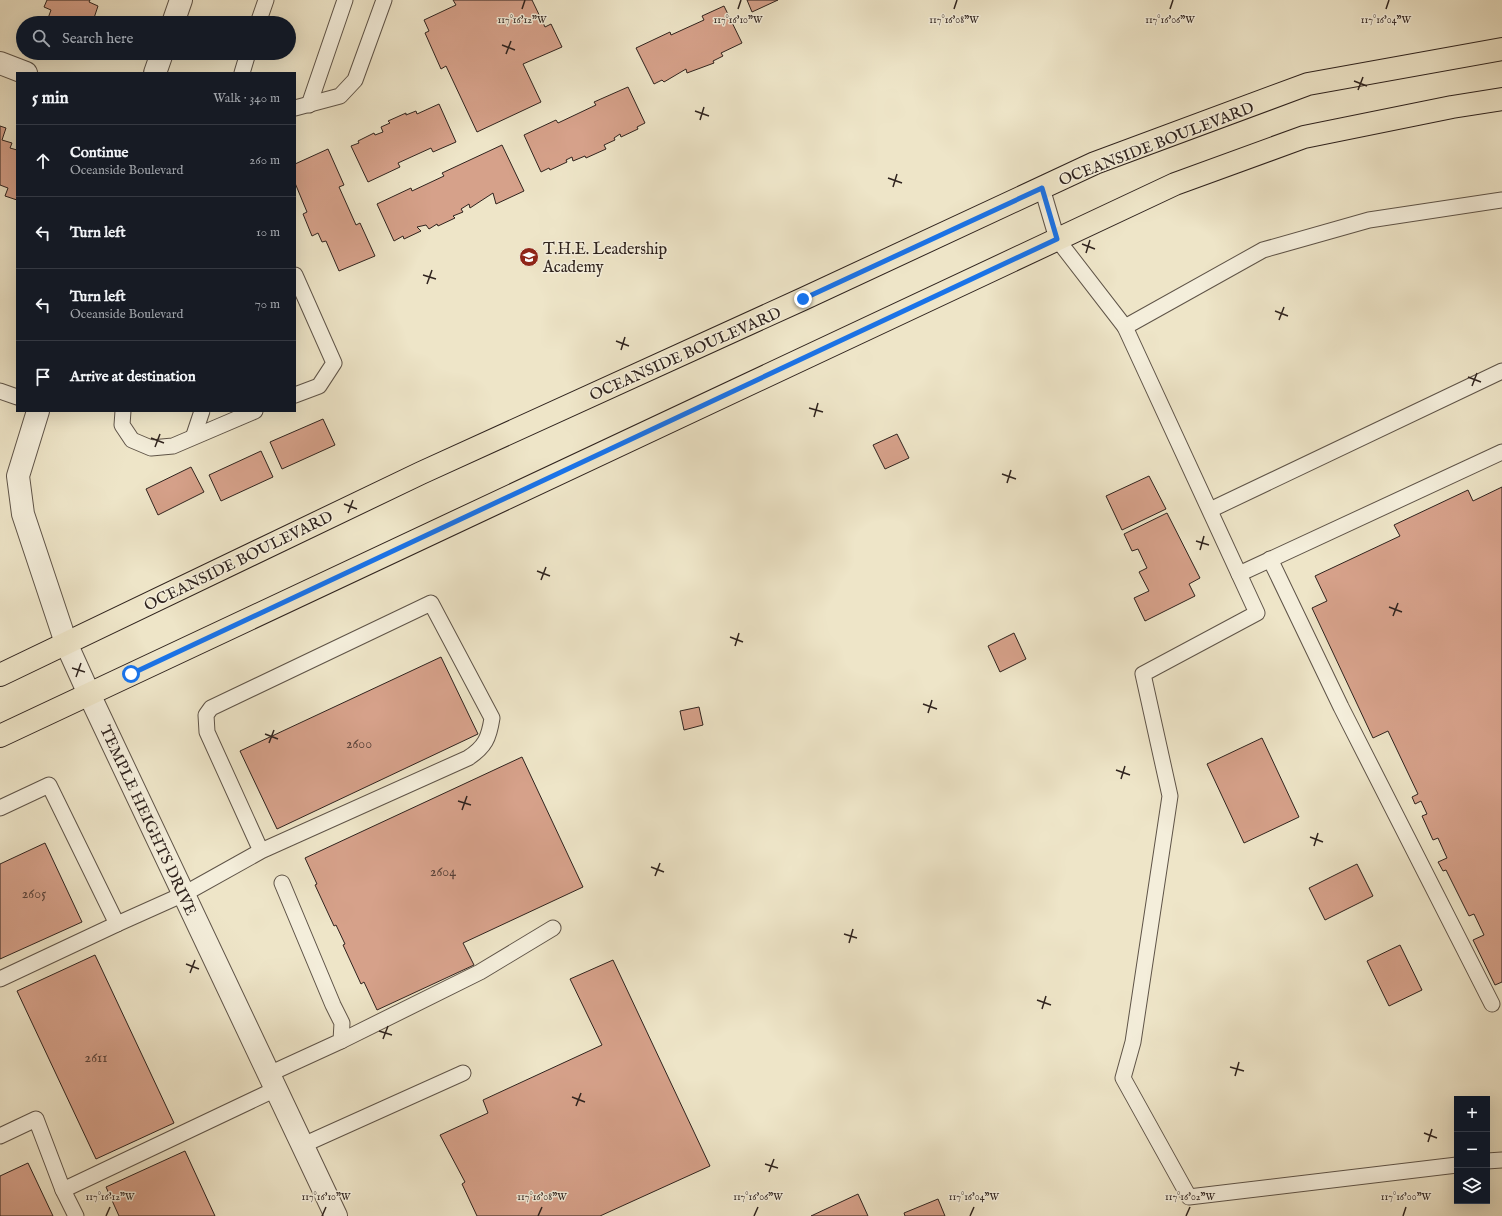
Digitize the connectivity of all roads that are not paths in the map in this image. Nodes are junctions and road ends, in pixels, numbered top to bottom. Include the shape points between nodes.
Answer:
1 (181, 0) edge
2 (266, 0) edge
3 (345, 0) edge
4 (384, 0) edge
5 (175, 16) edge
6 (260, 16) edge
7 (1502, 49) edge
8 (160, 60) edge
9 (246, 60) edge
10 (0, 63) edge
11 (23, 72) edge
12 (155, 72) edge
13 (242, 72) edge
14 (1502, 99) edge
15 (302, 107) edge
16 (1042, 188) junction
17 (1502, 200) edge
18 (1057, 239) junction
19 (296, 277) edge
20 (1125, 327) junction
21 (1502, 371) edge
22 (0, 391) edge
23 (296, 395) edge
24 (16, 397) edge
25 (38, 412) edge
26 (123, 412) edge
27 (202, 412) edge
28 (252, 412) edge
29 (194, 435) junction
30 (1502, 452) edge
31 (1210, 510) junction
32 (1270, 559) junction
33 (1239, 574) junction
34 (66, 643) junction
35 (0, 675) edge
36 (89, 694) junction
37 (0, 736) edge
38 (0, 808) edge
39 (261, 851) junction
40 (282, 883) dead end
41 (184, 894) junction
42 (117, 924) junction
43 (552, 928) dead end
44 (0, 979) edge
45 (1492, 1004) dead end
46 (342, 1041) junction
47 (463, 1073) dead end
48 (272, 1081) junction
49 (0, 1136) edge
50 (303, 1145) junction
51 (1502, 1160) edge
52 (1490, 1161) edge
53 (1454, 1165) edge
54 (63, 1190) junction
55 (76, 1216) edge
56 (336, 1216) edge

1 - 5 street
2 - 6 lane
3 - 15 lane
4 - 15 lane via 355,80 340,96
7 - 16 main road, OCEANSIDE BOULEVARD via 1308,84 1095,163
8 - 12 street
9 - 13 lane
10 - 11 street
14 - 18 main road via 1304,137 1175,184
16 - 18 lane
16 - 34 main road, OCEANSIDE BOULEVARD via 421,473
17 - 20 lane via 1369,220 1263,250
18 - 20 lane
18 - 36 main road
19 - 23 lane via 334,363 319,386
20 - 31 lane
21 - 31 lane
22 - 24 lane
25 - 34 street, TEMPLE HEIGHTS DRIVE via 18,476 23,514
26 - 29 lane via 122,425 132,440 151,448 173,446
27 - 29 lane
28 - 29 lane
30 - 32 lane
31 - 33 lane
32 - 33 lane
32 - 45 lane via 1338,701
33 - 53 lane via 1257,613 1143,674 1170,796 1133,1042 1123,1078 1189,1197
34 - 35 main road, OCEANSIDE BOULEVARD
34 - 36 street, TEMPLE HEIGHTS DRIVE
36 - 37 main road
36 - 41 street, TEMPLE HEIGHTS DRIVE
38 - 42 lane via 49,785
39 - 39 lane via 207,732 206,715 211,708 431,603 492,718 490,731 481,749 468,758
39 - 41 lane
40 - 46 lane via 342,1023
41 - 42 lane
41 - 48 street, TEMPLE HEIGHTS DRIVE
42 - 44 lane
43 - 46 lane via 480,972
46 - 48 lane
47 - 50 lane
48 - 50 street, TEMPLE HEIGHTS DRIVE
48 - 54 lane
49 - 54 lane via 36,1119
50 - 56 street, TEMPLE HEIGHTS DRIVE
51 - 52 lane
54 - 55 lane

